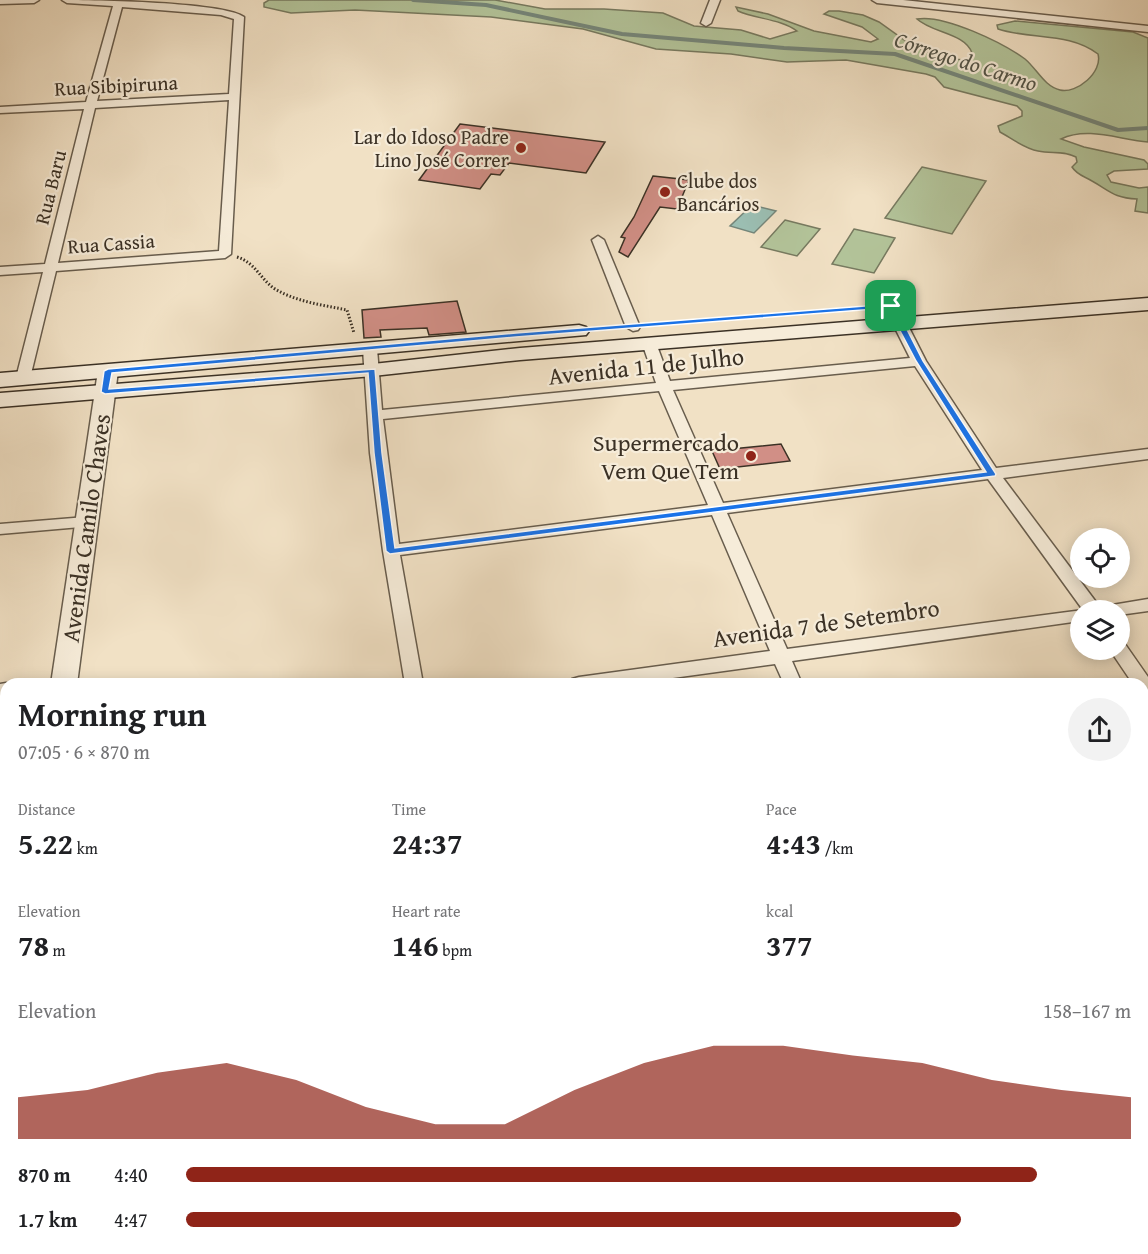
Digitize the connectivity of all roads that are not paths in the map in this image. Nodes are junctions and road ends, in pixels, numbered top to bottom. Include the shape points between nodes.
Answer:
1 (34, 0) edge
2 (67, 0) edge
3 (715, 0) edge
4 (877, 0) edge
5 (0, 1) edge
6 (118, 5) junction
7 (706, 23) dead end
8 (1148, 29) edge
9 (233, 97) junction
10 (91, 104) junction
11 (0, 110) edge
12 (598, 240) dead end
13 (51, 267) junction
14 (0, 271) edge
15 (1147, 301) edge
16 (895, 314) junction
17 (633, 327) junction
18 (649, 343) junction
19 (518, 344) junction
20 (366, 353) junction
21 (920, 361) junction
22 (23, 378) junction
23 (0, 380) edge
24 (106, 382) junction
25 (665, 388) junction
26 (0, 400) edge
27 (376, 415) junction
28 (1148, 454) edge
29 (992, 474) junction
30 (718, 509) junction
31 (86, 522) junction
32 (0, 529) edge
33 (390, 551) junction
34 (1086, 600) edge
35 (1148, 605) edge
36 (1130, 608) edge
37 (1070, 616) edge
38 (780, 655) junction
39 (1127, 660) edge
40 (65, 678) edge
41 (413, 678) edge
42 (621, 678) edge
43 (790, 678) edge
44 (1139, 678) edge

1 - 5 street
2 - 6 street
3 - 7 street
4 - 8 street
6 - 9 street via 222,12 239,18
6 - 10 street, Rua Baru
9 - 10 street, Rua Sibipiruna
9 - 13 street, Rua Cassia via 225,254
10 - 11 street, Rua Sibipiruna
10 - 13 street, Rua Baru
12 - 17 street
13 - 14 street, Rua Cassia
13 - 22 street, Rua Baru
15 - 16 main road
16 - 17 main road
16 - 18 main road
16 - 21 street
17 - 19 main road
18 - 19 main road
18 - 25 street
19 - 20 main road
20 - 24 main road
20 - 27 street
21 - 25 street, Avenida 11 de Julho
21 - 29 street
22 - 23 main road
22 - 24 main road
24 - 26 main road
24 - 31 street, Avenida Camilo Chaves
25 - 27 street, Avenida 11 de Julho
25 - 30 street
27 - 33 street
28 - 29 street
29 - 30 street
29 - 34 street
30 - 33 street
30 - 38 street
31 - 32 street
31 - 40 street, Avenida Camilo Chaves
33 - 41 street
35 - 36 street
37 - 38 street, Avenida 7 de Setembro
38 - 42 street, Avenida 7 de Setembro
38 - 43 street
39 - 44 street

